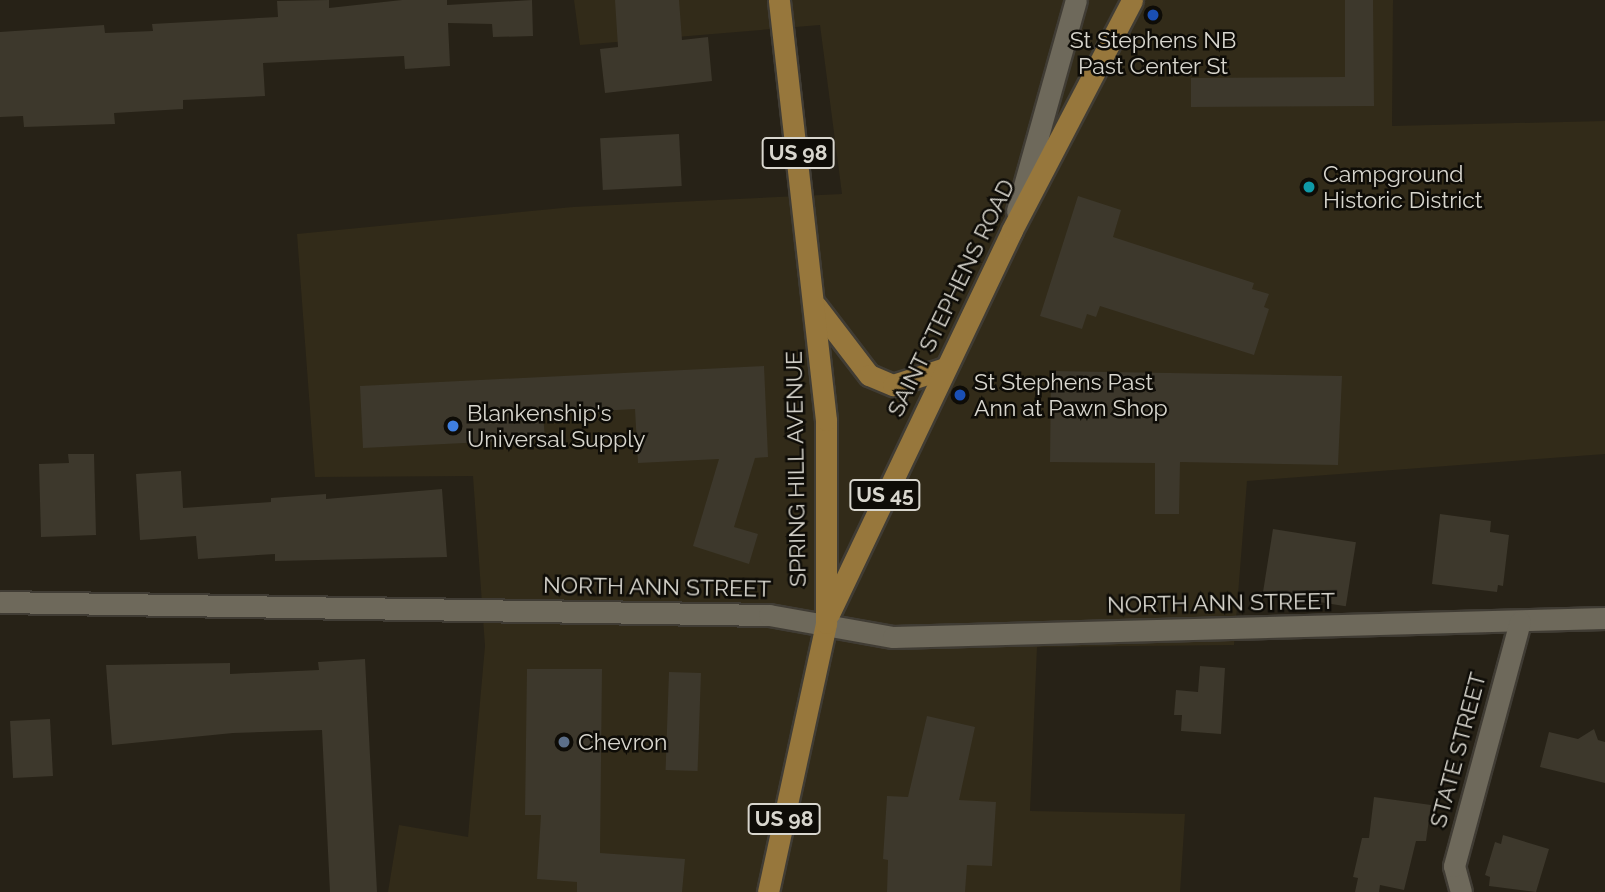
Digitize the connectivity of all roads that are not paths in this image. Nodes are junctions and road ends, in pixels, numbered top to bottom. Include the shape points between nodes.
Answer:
1 (779, 0) edge
2 (1076, 0) edge
3 (1132, 0) edge
4 (1012, 230) junction
5 (816, 306) junction
6 (945, 368) junction
7 (0, 602) edge
8 (1605, 618) edge
9 (1520, 622) junction
10 (825, 623) junction
11 (768, 892) edge
12 (1461, 892) edge

1 - 5 main road, SPRING HILL AVENUE / US 98
2 - 4 street
3 - 4 main road, SAINT STEPHENS ROAD / US 45
4 - 6 main road, SAINT STEPHENS ROAD / US 45
5 - 6 main road via 869,374 893,385
5 - 10 main road, SPRING HILL AVENUE / US 98 via 826,420
6 - 10 main road, SAINT STEPHENS ROAD / US 45
7 - 10 street, NORTH ANN STREET via 769,615
8 - 9 street, NORTH ANN STREET
9 - 10 street, NORTH ANN STREET via 893,638
9 - 12 street, STATE STREET via 1454,866
10 - 11 main road, SPRING HILL AVENUE / US 98

